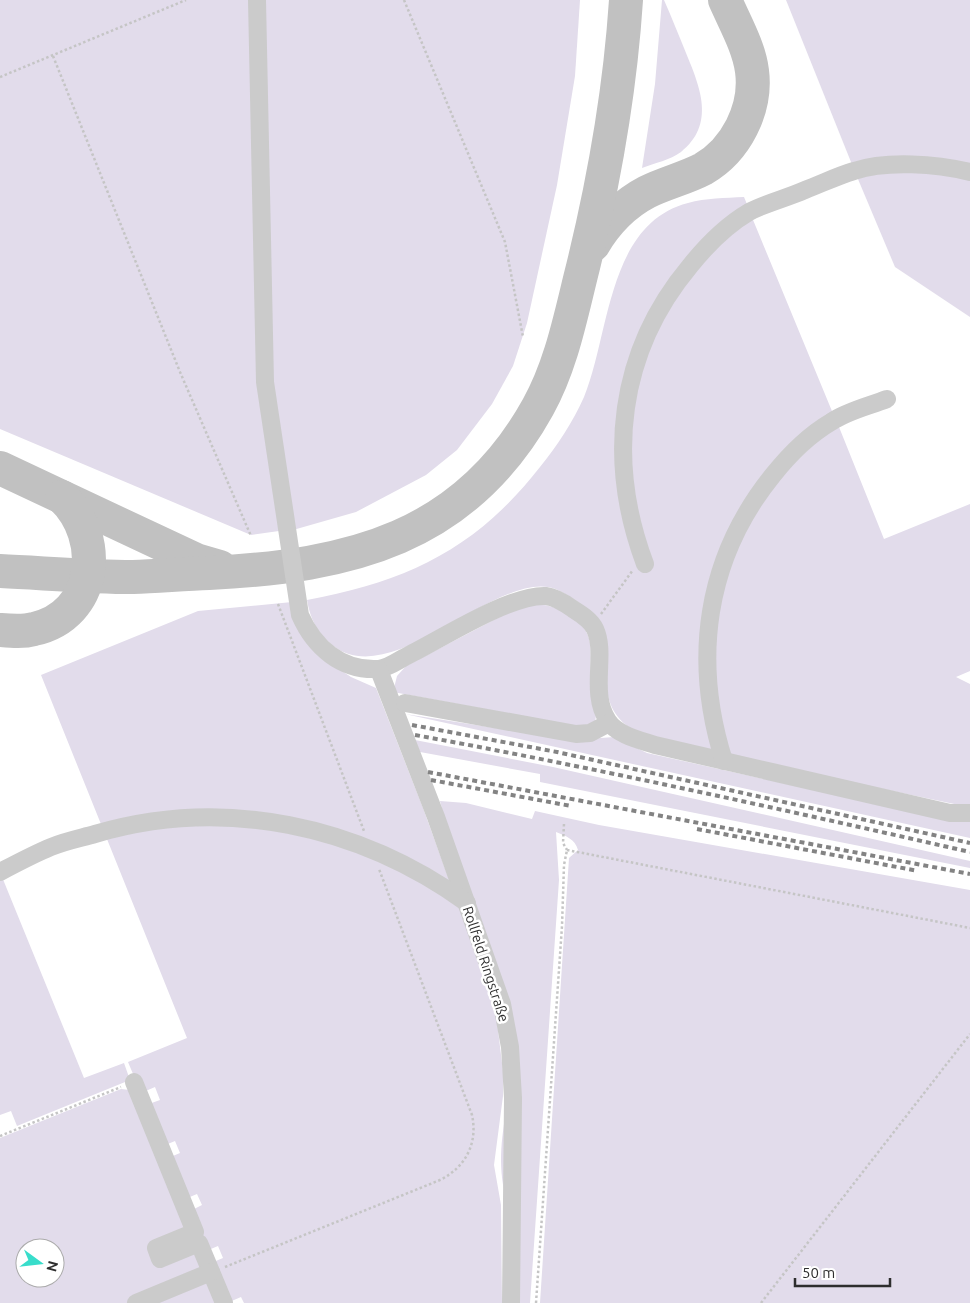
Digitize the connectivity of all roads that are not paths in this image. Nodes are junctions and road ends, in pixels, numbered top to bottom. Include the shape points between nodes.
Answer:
1 (257, 0) edge
2 (970, 172) edge
3 (887, 399) dead end
4 (644, 560) road end
5 (379, 670) junction
6 (405, 703) dead end
7 (609, 723) junction
8 (724, 761) junction
9 (970, 813) edge
10 (0, 872) edge
11 (466, 903) junction
12 (134, 1082) road end
13 (211, 1272) junction
14 (136, 1303) edge
15 (224, 1303) edge
16 (511, 1303) edge

1 - 5 lane via 265,382 300,615 318,646 336,659
2 - 4 lane via 914,165 855,170 749,212 696,259 656,316 637,359 626,404 623,474 631,520
3 - 8 lane via 832,421 796,450 760,492 729,547 710,611 706,654 708,698
5 - 7 lane via 505,606 534,596 549,596 561,601 593,626 598,644 600,698
5 - 11 lane, Rollfeld Ringstraße
6 - 7 lane via 576,734 590,733
7 - 8 lane via 623,734 655,745
8 - 9 lane via 950,813
10 - 11 lane via 53,846 104,831 159,820 242,818 324,832 416,870
11 - 16 lane, Rollfeld Ringstraße via 502,1004 510,1047 513,1098
12 - 13 lane via 195,1232 156,1248 160,1259 200,1243
13 - 14 lane
13 - 15 lane

